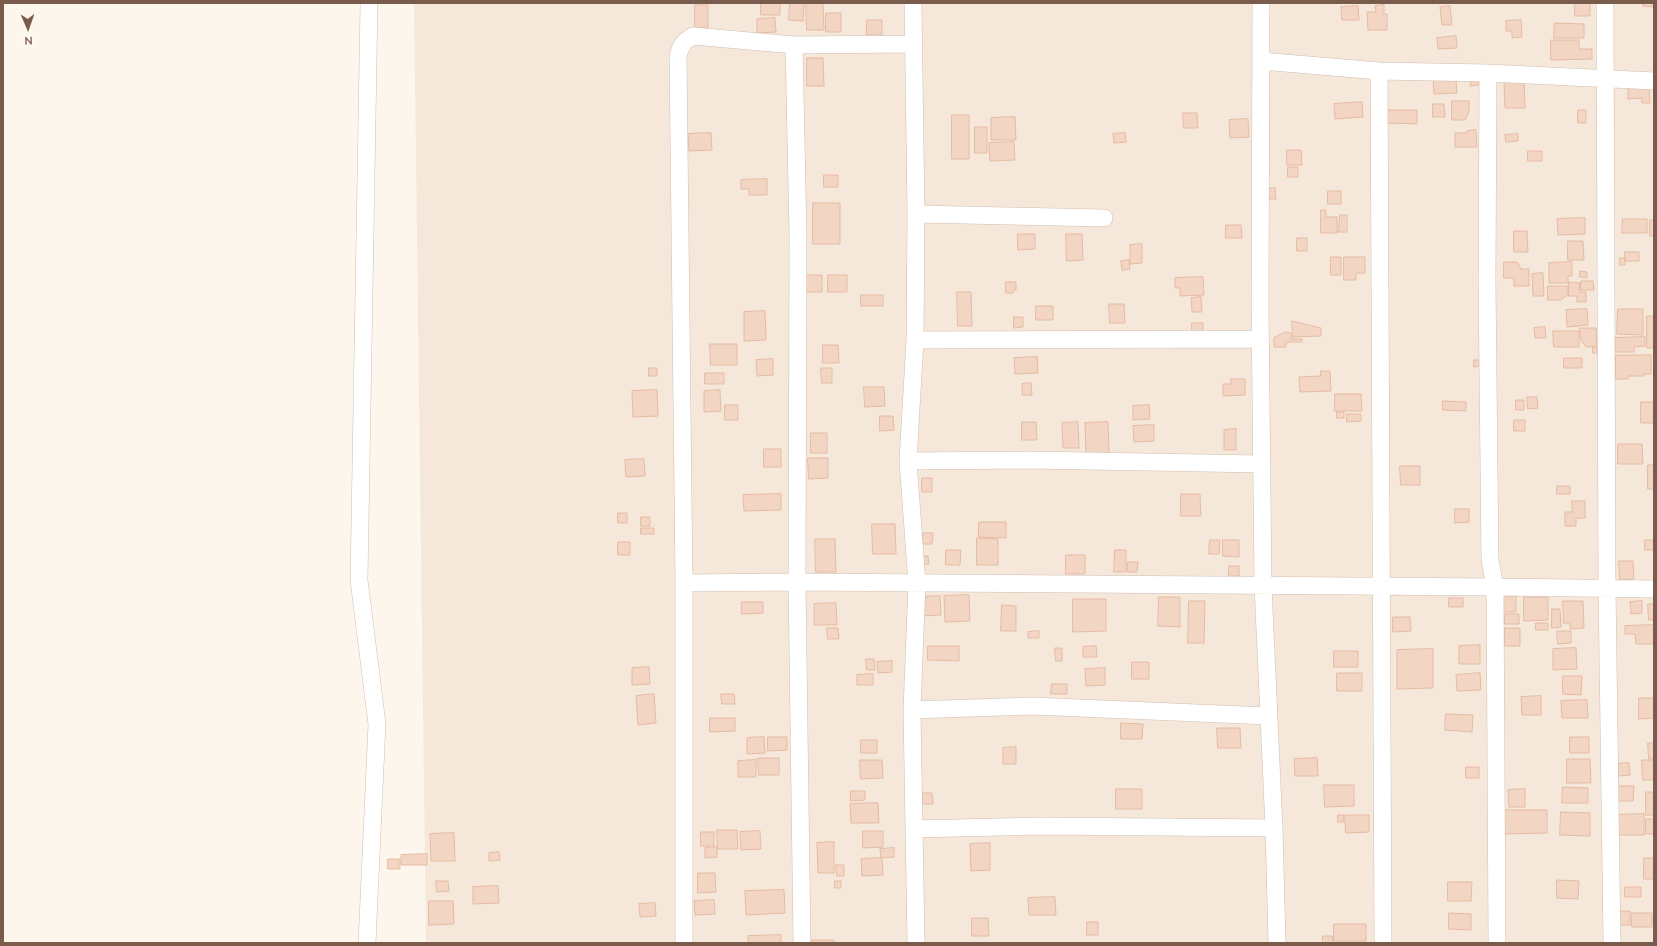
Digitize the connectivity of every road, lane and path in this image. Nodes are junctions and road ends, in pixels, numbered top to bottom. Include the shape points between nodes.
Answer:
1 (369, 3) edge
2 (913, 3) edge
3 (1261, 3) edge
4 (1605, 3) edge
5 (912, 44) junction
6 (794, 45) junction
7 (1261, 61) junction
8 (1379, 71) junction
9 (1488, 73) junction
10 (1605, 80) junction
11 (1654, 81) edge
12 (916, 214) junction
13 (1104, 218) dead end
14 (1260, 339) junction
15 (915, 340) junction
16 (908, 461) junction
17 (1262, 464) junction
18 (797, 582) junction
19 (684, 583) junction
20 (917, 583) junction
21 (1381, 585) junction
22 (1263, 586) junction
23 (1495, 587) junction
24 (1607, 588) junction
25 (1654, 589) edge
26 (912, 710) junction
27 (1268, 716) junction
28 (914, 828) junction
29 (1274, 828) junction
30 (367, 943) edge
31 (684, 943) edge
32 (802, 943) edge
33 (916, 943) edge
34 (1277, 943) edge
35 (1383, 943) edge
36 (1497, 943) edge
37 (1612, 943) edge

1 - 30 street via 359,580 377,724
2 - 5 street
3 - 7 street
4 - 10 street
5 - 6 street
5 - 12 street
6 - 18 street via 798,266
6 - 19 street via 693,36 681,45 678,56
7 - 8 street
7 - 14 street
8 - 9 street
8 - 21 street
9 - 10 street
9 - 23 street via 1490,560
10 - 11 street
10 - 24 street
12 - 13 street
12 - 15 street
14 - 15 street
14 - 17 street
15 - 16 street
16 - 17 street via 1030,460
16 - 20 street
17 - 22 street
18 - 19 street
18 - 20 street
18 - 32 street
19 - 31 street
20 - 22 street
20 - 26 street
21 - 22 street
21 - 23 street
21 - 35 street
22 - 27 street
23 - 24 street
23 - 36 street
24 - 25 street
24 - 37 street
26 - 27 street via 1032,706
26 - 28 street
27 - 29 street
28 - 29 street
28 - 33 street
29 - 34 street

